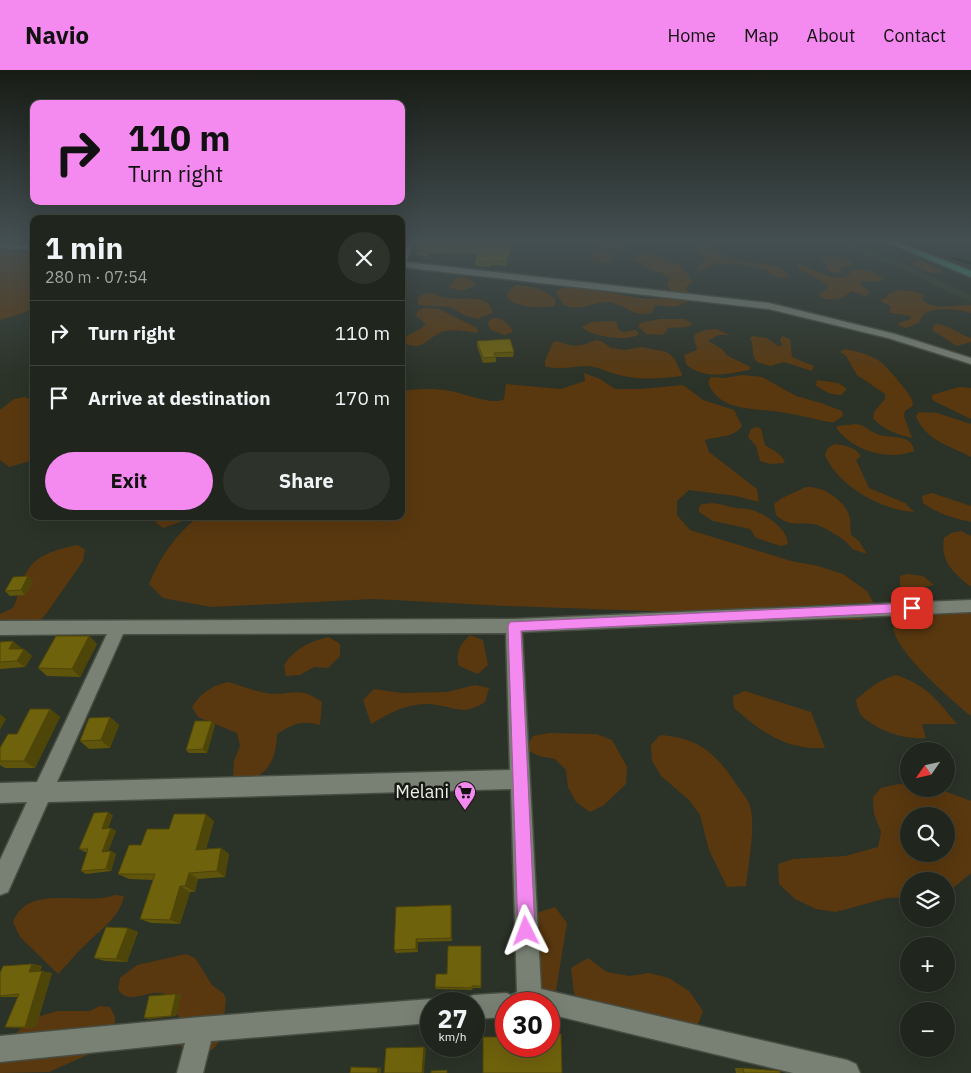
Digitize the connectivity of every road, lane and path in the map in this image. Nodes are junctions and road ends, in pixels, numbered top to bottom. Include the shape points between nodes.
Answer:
1 (601, 287) edge
2 (971, 361) edge
3 (971, 606) edge
4 (514, 626) junction
5 (0, 628) edge
6 (118, 628) junction
7 (520, 779) junction
8 (42, 792) junction
9 (0, 793) edge
10 (0, 884) edge
11 (518, 992) edge
12 (560, 1005) edge
13 (420, 1012) edge
14 (200, 1029) junction
15 (0, 1048) edge
16 (190, 1073) edge
17 (847, 1073) edge

1 - 2 street via 769,306 850,325
3 - 4 street
4 - 6 street
4 - 7 street
5 - 6 street
6 - 8 street
7 - 8 street
7 - 11 street
8 - 9 street
8 - 10 street
12 - 17 street
13 - 14 street
14 - 15 street
14 - 16 street

